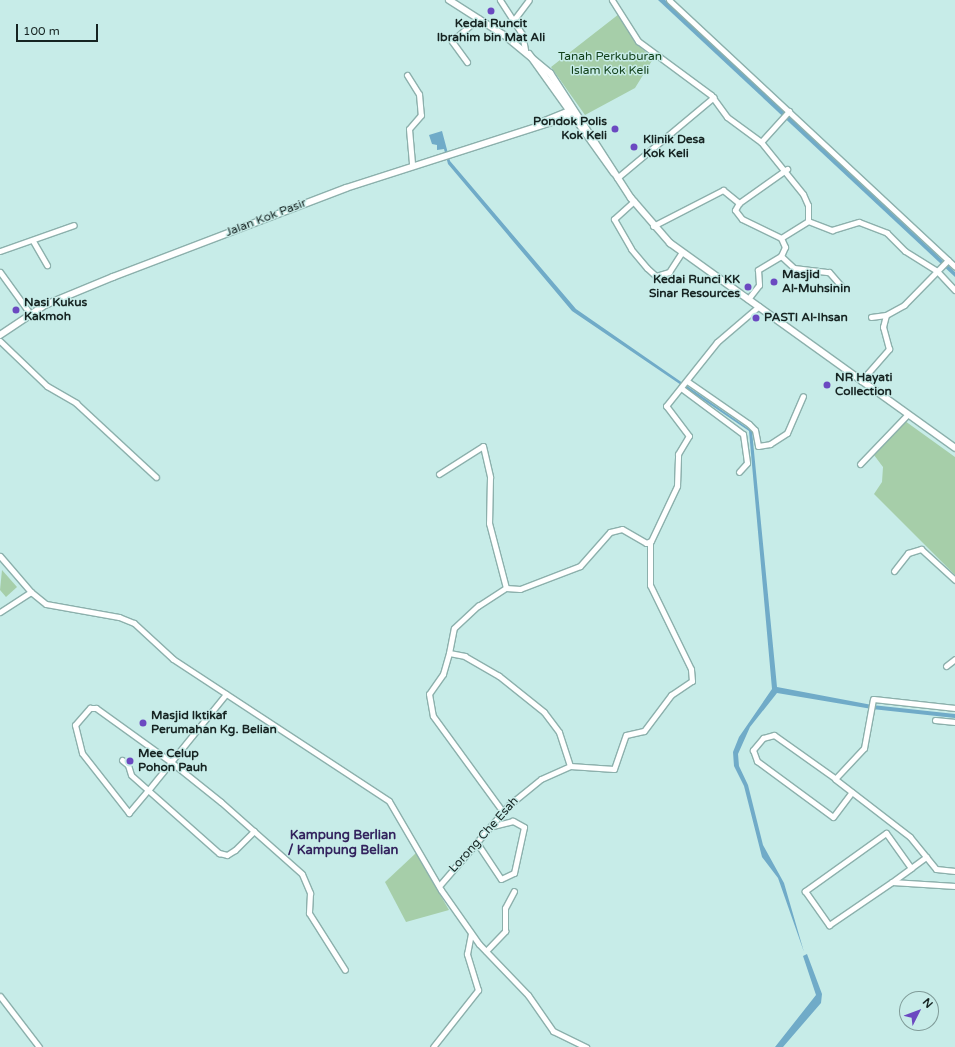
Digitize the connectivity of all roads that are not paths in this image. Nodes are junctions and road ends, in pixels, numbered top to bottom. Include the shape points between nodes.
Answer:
1 (449, 0) edge
2 (500, 0) edge
3 (529, 0) edge
4 (612, 0) edge
5 (669, 0) edge
6 (478, 18) junction
7 (513, 20) junction
8 (527, 52) junction
9 (467, 62) dead end
10 (407, 75) dead end
11 (562, 89) junction
12 (561, 96) junction
13 (714, 98) junction
14 (571, 111) junction
15 (788, 112) junction
16 (555, 118) junction
17 (580, 124) junction
18 (589, 128) junction
19 (761, 142) junction
20 (412, 166) junction
21 (787, 169) junction
22 (616, 176) junction
23 (634, 202) junction
24 (739, 203) junction
25 (808, 222) junction
26 (74, 225) dead end
27 (654, 226) junction
28 (781, 238) junction
29 (33, 241) junction
30 (0, 251) edge
31 (682, 252) junction
32 (781, 256) junction
33 (947, 261) junction
34 (47, 265) dead end
35 (955, 267) edge
36 (939, 269) junction
37 (0, 272) edge
38 (842, 287) dead end
39 (955, 290) edge
40 (748, 299) junction
41 (759, 306) junction
42 (31, 315) junction
43 (886, 315) junction
44 (871, 318) dead end
45 (0, 335) edge
46 (0, 341) edge
47 (687, 381) junction
48 (861, 381) junction
49 (681, 388) junction
50 (803, 396) dead end
51 (908, 414) junction
52 (955, 448) edge
53 (860, 464) dead end
54 (739, 472) dead end
55 (439, 474) dead end
56 (156, 477) dead end
57 (650, 542) junction
58 (0, 556) edge
59 (894, 571) dead end
60 (955, 580) edge
61 (506, 588) junction
62 (31, 592) junction
63 (0, 612) edge
64 (449, 653) junction
65 (955, 659) edge
66 (946, 666) dead end
67 (226, 694) junction
68 (955, 708) edge
69 (935, 720) dead end
70 (955, 722) edge
71 (122, 760) dead end
72 (171, 762) junction
73 (570, 766) junction
74 (836, 779) junction
75 (148, 790) junction
76 (852, 792) junction
77 (503, 812) junction
78 (490, 828) junction
79 (254, 830) junction
80 (477, 843) junction
81 (926, 857) junction
82 (911, 868) junction
83 (955, 871) edge
84 (892, 882) junction
85 (439, 886) junction
86 (955, 886) edge
87 (514, 891) dead end
88 (471, 933) junction
89 (486, 951) junction
90 (345, 970) dead end
91 (0, 996) edge
92 (39, 1047) edge
93 (433, 1047) edge
94 (586, 1047) edge

1 - 6 street
2 - 7 street
3 - 7 street
4 - 13 street via 638,41
5 - 15 street
6 - 8 street
6 - 9 street via 452,41
7 - 8 street via 524,38
8 - 11 street
8 - 12 street
10 - 20 street via 419,94 421,116 409,129
11 - 14 street
11 - 18 street
12 - 14 street
12 - 16 street via 561,107
13 - 19 street via 728,117
13 - 22 street
14 - 16 street, Jalan Kok Pasir
14 - 17 street
14 - 18 street
15 - 19 street
15 - 33 street
16 - 17 street
16 - 20 street, Jalan Kok Pasir
17 - 22 street
18 - 22 street
19 - 21 street
20 - 42 street, Jalan Kok Pasir via 100,282
21 - 24 street
21 - 25 street via 806,198
22 - 23 street
23 - 27 street
23 - 31 street via 614,219 647,268 656,276 669,272
24 - 27 street via 723,190
24 - 28 street via 735,210 742,219
25 - 28 street
25 - 36 street via 827,230 850,222 868,225 887,233 905,251
26 - 29 street
27 - 31 street
28 - 32 street via 785,248
29 - 30 street
29 - 34 street
31 - 40 street
32 - 38 street via 794,268 829,272
32 - 40 street via 758,270 759,285
33 - 35 street
33 - 36 street
36 - 39 street
36 - 43 street via 912,299
37 - 42 street
40 - 41 street
41 - 47 street via 720,338
41 - 48 street
42 - 45 street, Jalan Kok Pasir
43 - 44 street
43 - 48 street via 883,327 889,349
46 - 56 street via 47,386 76,403
47 - 49 street
47 - 50 street via 749,424 755,430 758,446 770,444 788,433
48 - 51 street
49 - 54 street via 743,434 747,463
49 - 57 street via 666,409 688,436 678,454 677,486
51 - 52 street
51 - 53 street
55 - 61 street via 483,446 490,477 489,522
57 - 61 street via 617,529 602,537 580,566 520,589
57 - 73 street, Lorong Che Esah via 650,585 693,675 692,681 663,703 644,731 626,735 614,769
58 - 62 street
59 - 60 street via 908,553 921,549
61 - 64 street via 462,618 454,628
62 - 63 street
62 - 67 street via 46,604 65,610 119,617 134,623 173,659
64 - 73 street via 465,656 499,676 544,712 559,732
64 - 77 street via 443,674 430,694 432,716
65 - 66 street
67 - 72 street
67 - 85 street via 389,801
68 - 74 street via 873,699 864,748
69 - 70 street
71 - 75 street via 128,764 130,774
72 - 75 street
72 - 75 street via 96,708 90,708 77,722 75,730 82,753 130,813
72 - 79 street
73 - 77 street, Lorong Che Esah via 541,779
74 - 76 street
74 - 76 street via 774,735 763,738 753,750 757,761 833,817
75 - 79 street via 219,854 227,855 235,850
76 - 81 street via 910,837
77 - 78 street, Lorong Che Esah
78 - 80 street, Lorong Che Esah
78 - 80 street via 513,821 524,826 514,873 501,879
79 - 90 street via 302,874 309,889 308,913
80 - 85 street, Lorong Che Esah
81 - 82 street
81 - 83 street via 936,868
82 - 84 street
82 - 84 street via 886,833 805,891 829,925
84 - 86 street
85 - 88 street
87 - 89 street via 505,908 505,931
88 - 89 street
88 - 93 street via 467,954 478,990
89 - 94 street via 528,995 553,1031
91 - 92 street

